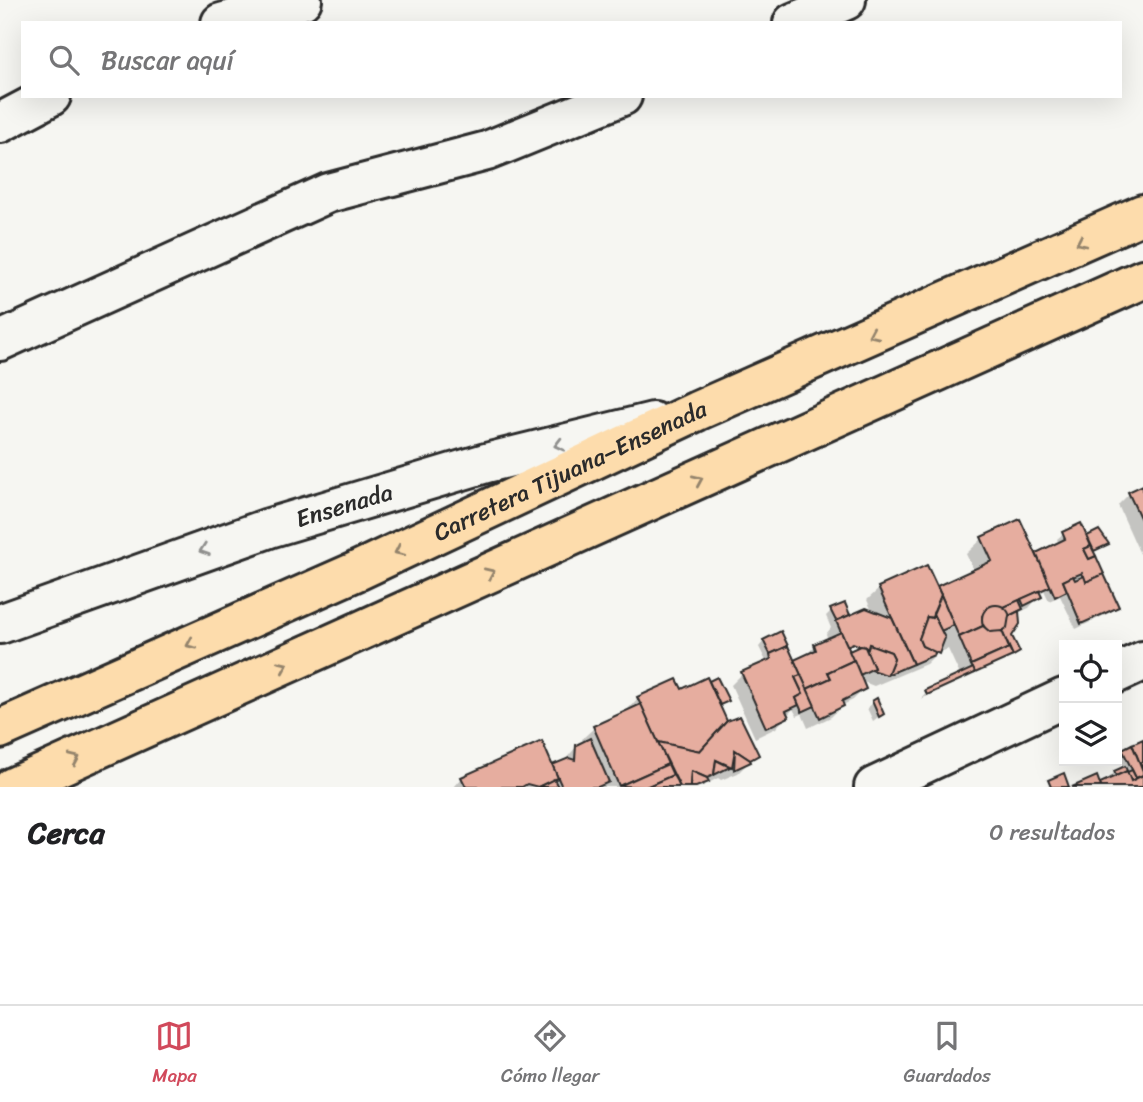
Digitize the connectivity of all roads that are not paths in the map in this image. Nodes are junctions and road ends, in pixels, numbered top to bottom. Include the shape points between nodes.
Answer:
1 (302, 0) edge
2 (846, 0) edge
3 (228, 21) edge
4 (798, 21) edge
5 (47, 98) edge
6 (617, 98) edge
7 (0, 122) edge
8 (1143, 214) edge
9 (1143, 279) edge
10 (0, 341) edge
11 (697, 411) junction
12 (0, 624) edge
13 (1143, 661) edge
14 (1122, 671) edge
15 (1059, 700) edge
16 (0, 729) edge
17 (13, 787) edge
18 (874, 787) edge

1 - 3 street
2 - 4 street
5 - 7 street
6 - 10 street via 487,151 328,193
8 -> 11 highway, Carretera Tijuana–Ensenada
17 -> 9 highway
11 -> 12 street, Ensenada via 486,463 269,528
11 -> 16 highway, Carretera Tijuana–Ensenada via 357,570
13 - 14 street
15 - 18 street

